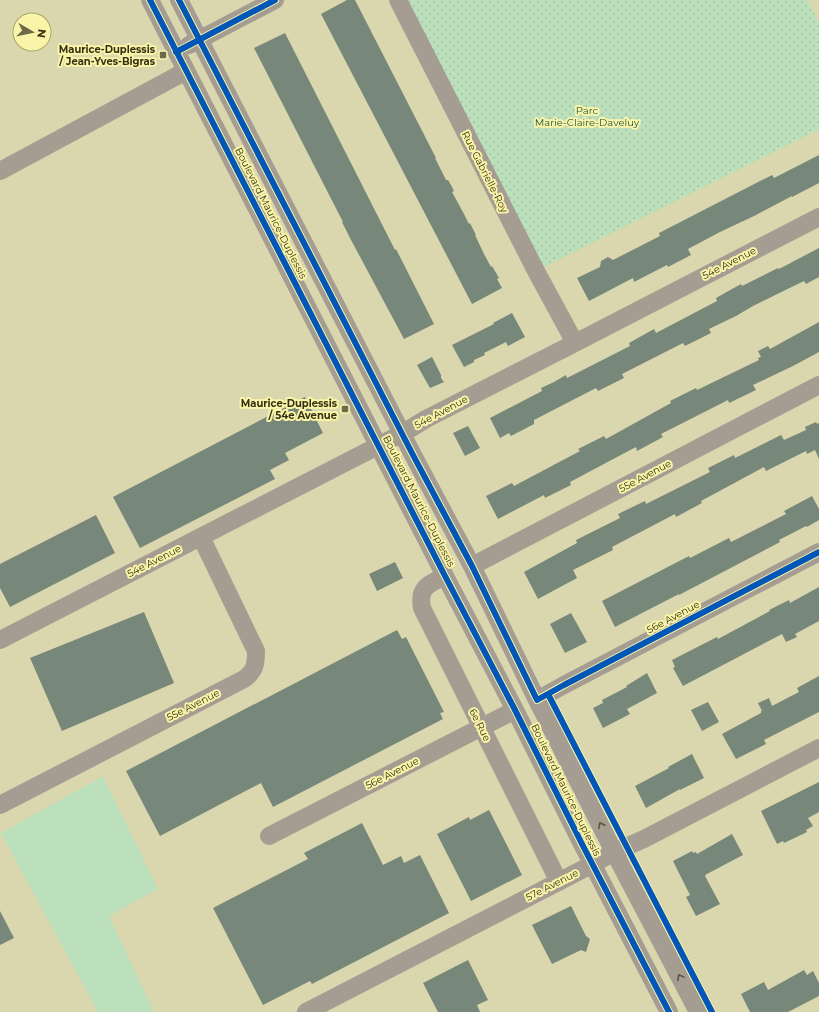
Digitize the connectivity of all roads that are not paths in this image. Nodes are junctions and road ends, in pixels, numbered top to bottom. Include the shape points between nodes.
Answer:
1 (150, 0) edge
2 (179, 0) edge
3 (275, 0) edge
4 (398, 0) edge
5 (199, 39) junction
6 (176, 52) junction
7 (186, 71) junction
8 (0, 171) edge
9 (819, 217) edge
10 (575, 343) junction
11 (819, 385) edge
12 (403, 433) junction
13 (379, 445) junction
14 (201, 536) junction
15 (819, 552) edge
16 (472, 566) junction
17 (445, 576) junction
18 (0, 640) edge
19 (537, 700) junction
20 (515, 710) junction
21 (481, 727) junction
22 (819, 748) edge
23 (0, 805) edge
24 (269, 836) dead end
25 (614, 852) junction
26 (593, 864) junction
27 (559, 882) junction
28 (306, 1012) edge
29 (669, 1012) edge
30 (698, 1012) edge

1 - 6 street, Boulevard Maurice-Duplessis
2 - 5 street, Boulevard Maurice-Duplessis
3 - 5 street
4 - 10 street, Rue Gabrielle-Roy
5 - 6 street
5 - 12 street, Boulevard Maurice-Duplessis
6 - 7 street, Boulevard Maurice-Duplessis
7 - 8 street
7 - 13 street, Boulevard Maurice-Duplessis
9 - 10 street, 54e Avenue
10 - 12 street, 54e Avenue
11 - 16 street, 55e Avenue
12 - 13 street, 54e Avenue
12 - 16 street, Boulevard Maurice-Duplessis
13 - 14 street, 54e Avenue
13 - 17 street, Boulevard Maurice-Duplessis
14 - 18 street, 54e Avenue
14 - 23 street, 55e Avenue via 256,651 255,667 250,674
15 - 19 street, 56e Avenue
16 - 19 street, Boulevard Maurice-Duplessis
17 - 20 street, Boulevard Maurice-Duplessis
17 - 21 street, 6e Rue via 427,585 423,590 422,608
25 -> 19 street, Boulevard Maurice-Duplessis
20 - 21 street, 56e Avenue
20 - 26 street, Boulevard Maurice-Duplessis
21 - 24 street, 56e Avenue
21 - 27 street, 6e Rue
22 - 25 street, 57e Avenue
25 - 26 street, 57e Avenue
30 -> 25 street, Boulevard Maurice-Duplessis
26 - 27 street, 57e Avenue
26 - 29 street, Boulevard Maurice-Duplessis
27 - 28 street, 57e Avenue

